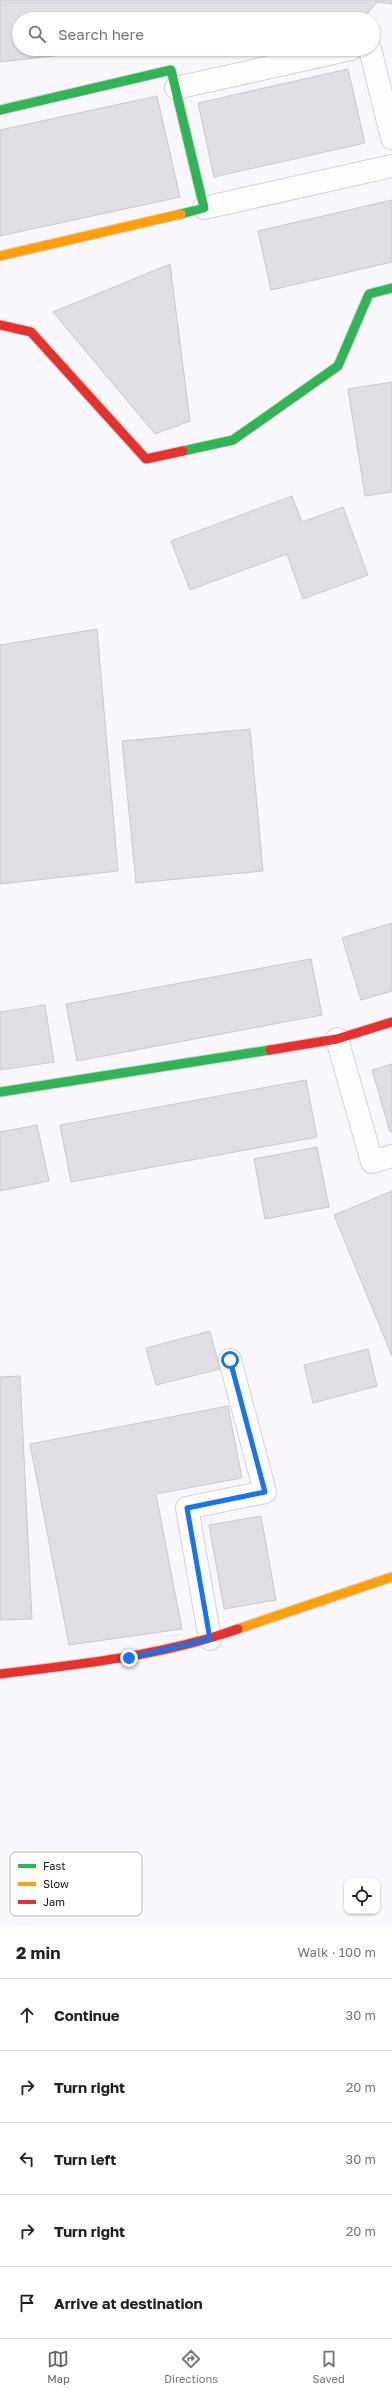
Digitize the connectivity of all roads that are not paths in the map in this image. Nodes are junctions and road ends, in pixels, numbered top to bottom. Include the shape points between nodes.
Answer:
1 (320, 56) edge
2 (372, 56) edge
3 (176, 88) junction
4 (0, 110) edge
5 (392, 138) edge
6 (392, 166) edge
7 (204, 208) junction
8 (0, 256) edge
9 (392, 288) edge
10 (0, 325) edge
11 (392, 1022) edge
12 (337, 1039) junction
13 (0, 1092) edge
14 (392, 1156) edge
15 (230, 1360) dead end
16 (392, 1577) edge
17 (210, 1639) junction
18 (0, 1674) edge

1 - 3 street
2 - 5 street
3 - 4 street via 171,70
3 - 7 street
6 - 7 street
7 - 8 street
9 - 10 street via 369,294 338,366 233,440 146,459 31,332
11 - 12 street
12 - 13 street
12 - 14 street via 372,1162
15 - 17 street via 265,1492 187,1508
16 - 17 street
17 - 18 street via 129,1658

